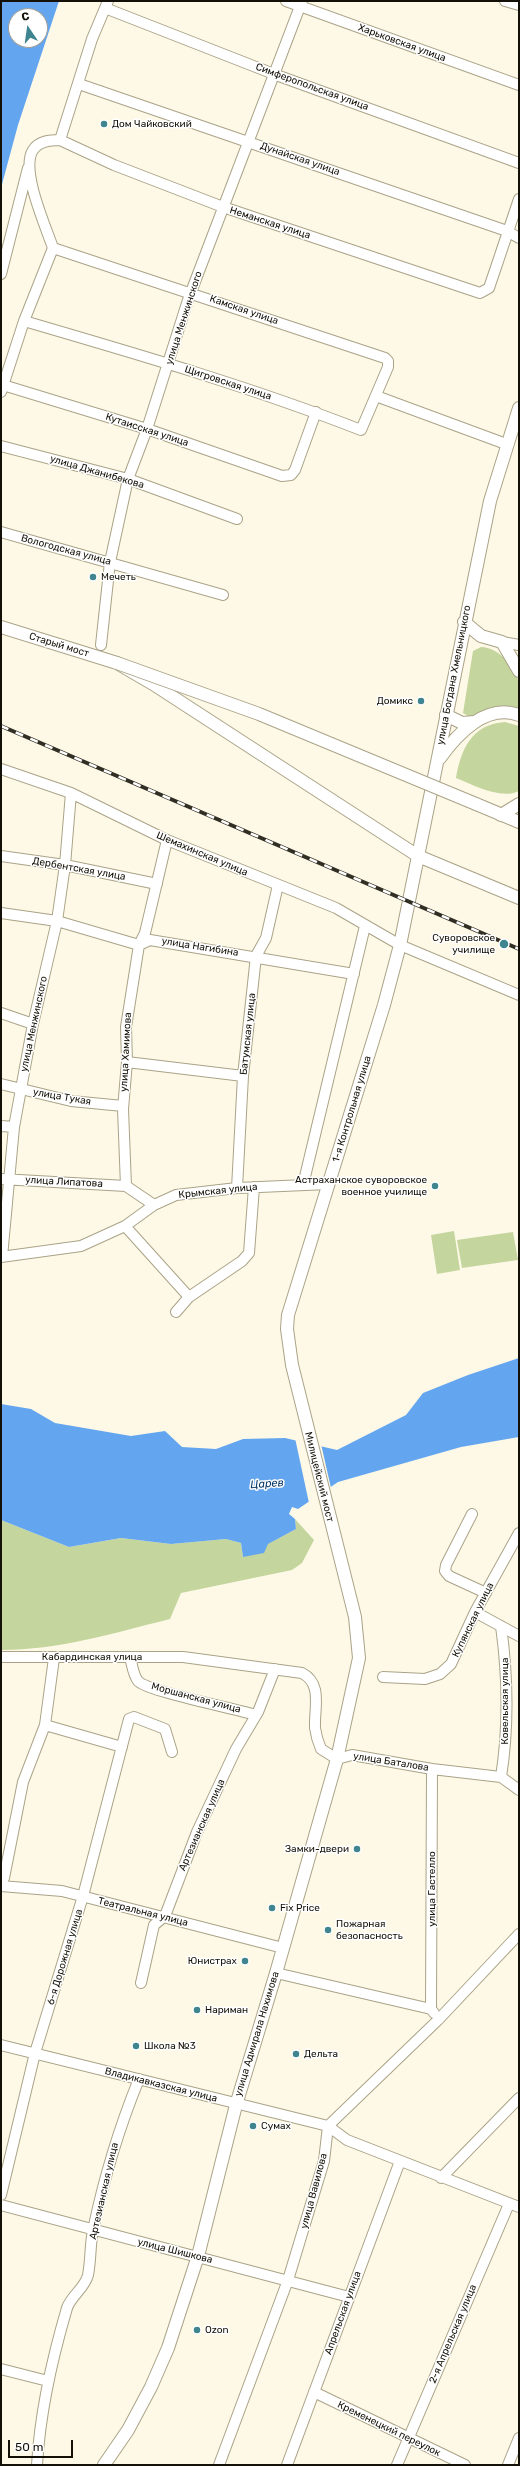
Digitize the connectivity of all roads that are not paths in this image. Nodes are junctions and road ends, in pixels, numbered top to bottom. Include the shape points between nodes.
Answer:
1 (286, 1) edge
2 (505, 1) edge
3 (106, 4) edge
4 (301, 4) edge
5 (519, 5) edge
6 (273, 73) junction
7 (79, 84) junction
8 (519, 85) edge
9 (60, 140) junction
10 (249, 143) junction
11 (30, 158) junction
12 (519, 163) edge
13 (519, 199) edge
14 (223, 207) junction
15 (507, 231) junction
16 (519, 238) edge
17 (53, 248) junction
18 (1, 274) edge
19 (191, 292) junction
20 (24, 321) junction
21 (169, 364) junction
22 (2, 389) edge
23 (376, 396) junction
24 (519, 408) edge
25 (316, 412) junction
26 (147, 429) junction
27 (506, 444) junction
28 (1, 446) edge
29 (128, 479) junction
30 (237, 519) dead end
31 (1, 532) edge
32 (110, 562) junction
33 (223, 595) dead end
34 (464, 622) junction
35 (1, 627) edge
36 (502, 642) junction
37 (101, 645) dead end
38 (519, 645) edge
39 (117, 663) junction
40 (519, 671) edge
41 (446, 715) junction
42 (519, 715) edge
43 (475, 722) junction
44 (437, 762) junction
45 (1, 769) edge
46 (71, 793) junction
47 (519, 804) edge
48 (501, 815) junction
49 (519, 822) edge
50 (167, 840) junction
51 (1, 856) edge
52 (418, 856) junction
53 (65, 865) junction
54 (157, 884) junction
55 (278, 885) junction
56 (519, 898) edge
57 (1, 913) edge
58 (57, 921) junction
59 (365, 926) junction
60 (139, 945) junction
61 (400, 945) junction
62 (256, 956) junction
63 (354, 974) junction
64 (519, 995) edge
65 (1, 1013) edge
66 (34, 1024) junction
67 (127, 1062) junction
68 (244, 1076) junction
69 (1, 1084) edge
70 (20, 1089) junction
71 (123, 1106) junction
72 (1, 1126) edge
73 (14, 1127) junction
74 (6, 1179) edge
75 (328, 1184) junction
76 (303, 1185) junction
77 (126, 1186) junction
78 (254, 1187) junction
79 (237, 1188) junction
80 (154, 1205) junction
81 (125, 1226) junction
82 (2, 1257) edge
83 (189, 1297) junction
84 (176, 1312) dead end
85 (292, 1365) joint
86 (472, 1514) dead end
87 (519, 1533) edge
88 (346, 1589) joint
89 (486, 1593) junction
90 (475, 1612) junction
91 (501, 1626) junction
92 (519, 1636) edge
93 (1, 1657) edge
94 (130, 1657) junction
95 (54, 1658) junction
96 (275, 1669) junction
97 (383, 1677) dead end
98 (256, 1715) junction
99 (45, 1725) junction
100 (122, 1748) junction
101 (172, 1752) dead end
102 (337, 1759) junction
103 (432, 1769) junction
104 (501, 1776) junction
105 (519, 1790) edge
106 (1, 1880) edge
107 (1, 1886) edge
108 (83, 1896) junction
109 (165, 1916) junction
110 (519, 1934) edge
111 (283, 1948) junction
112 (276, 1973) junction
113 (141, 1983) dead end
114 (431, 2009) junction
115 (438, 2020) junction
116 (1, 2045) edge
117 (35, 2053) junction
118 (139, 2079) junction
119 (519, 2098) edge
120 (236, 2104) junction
121 (328, 2126) junction
122 (400, 2161) junction
123 (441, 2178) junction
124 (1, 2195) edge
125 (1, 2205) edge
126 (514, 2205) edge
127 (93, 2231) junction
128 (198, 2256) junction
129 (288, 2280) junction
130 (349, 2297) junction
131 (1, 2369) edge
132 (48, 2381) junction
133 (314, 2392) junction
134 (519, 2438) edge
135 (408, 2439) junction
136 (37, 2465) edge
137 (104, 2465) edge
138 (219, 2465) edge
139 (287, 2465) edge
140 (397, 2465) edge
141 (465, 2465) edge
142 (508, 2465) edge

1 - 4 street, Харьковская улица
2 - 5 street
3 - 6 street, Симферопольская улица
3 - 7 street via 92,39
4 - 6 street, улица Менжинского
4 - 8 street, Харьковская улица
6 - 10 street, улица Менжинского
6 - 12 street, Симферопольская улица
7 - 9 street
7 - 10 street, Дунайская улица
9 - 11 street via 39,144
9 - 14 street, Неманская улица via 114,165
10 - 14 street, улица Менжинского
10 - 15 street, Дунайская улица
11 - 17 street via 34,190
11 - 18 street
13 - 15 street
14 - 15 street, Неманская улица via 477,292 484,292 489,288
14 - 19 street, улица Менжинского
15 - 16 street, Дунайская улица
17 - 19 street, Камская улица
17 - 20 street
19 - 21 street, улица Менжинского
19 - 23 street, Камская улица via 384,358 388,361 388,367
20 - 21 street, Щигровская улица
20 - 22 street
21 - 25 street, Щигровская улица
21 - 26 street, улица Менжинского
22 - 26 street, Кутаисская улица
23 - 25 street, Щигровская улица via 361,430
23 - 27 street
24 - 27 main road, улица Богдана Хмельницкого
25 - 26 street, Кутаисская улица via 295,470 291,475 282,476
26 - 29 street, улица Менжинского
27 - 34 main road, улица Богдана Хмельницкого via 490,501
28 - 29 street, улица Джанибекова
29 - 30 street, улица Джанибекова
29 - 32 street, улица Менжинского
31 - 32 street, Вологодская улица
32 - 33 street, Вологодская улица
32 - 37 street, улица Менжинского
34 - 36 main road via 481,636
34 - 41 main road, улица Богдана Хмельницкого
35 - 39 main road, Старый мост
36 - 38 street
36 - 40 main road
39 - 48 main road, bridge via 259,714
39 - 52 main road, bridge
41 - 43 main road via 462,723
41 - 44 main road, улица Богдана Хмельницкого
42 - 43 main road via 492,713
43 - 44 main road via 450,743
44 - 52 main road, улица Богдана Хмельницкого
45 - 46 street, Шемахинская улица
46 - 50 street, Шемахинская улица
46 - 53 street, улица Менжинского
47 - 48 main road
48 - 49 main road
50 - 54 street, улица Хамимова
50 - 55 street, Шемахинская улица
51 - 53 street, Дербентская улица
52 - 56 main road
52 - 61 main road, улица Богдана Хмельницкого
53 - 54 street, Дербентская улица
53 - 58 street, улица Менжинского
54 - 60 street, улица Хамимова via 145,933
55 - 59 street, Шемахинская улица via 336,908
55 - 62 street, Батумская улица via 266,938
57 - 58 street, улица Нагибина
58 - 60 street, улица Нагибина
58 - 66 street, улица Менжинского
59 - 61 street, Шемахинская улица
59 - 63 street
60 - 62 street, улица Нагибина via 150,940
60 - 67 street, улица Хамимова via 126,1027
61 - 64 street, Шемахинская улица
61 - 75 main road, 1-я Контрольная улица
62 - 63 street, улица Нагибина
62 - 68 street, Батумская улица
63 - 76 street
65 - 66 street
66 - 70 street, улица Менжинского
67 - 68 street
67 - 71 street, улица Хамимова
68 - 79 street, Батумская улица
69 - 70 street, улица Тукая
70 - 71 street, улица Тукая via 71,1101
70 - 73 street, улица Менжинского
71 - 77 street, улица Хамимова
72 - 73 street
73 - 74 street, улица Менжинского
74 - 77 street, улица Липатова
74 - 82 street, улица Менжинского
75 - 76 street, Крымская улица
75 - 85 main road, 1-я Контрольная улица via 288,1315 287,1329
76 - 78 street, Крымская улица
77 - 80 street
78 - 79 street, Крымская улица
78 - 83 street via 249,1253 242,1261
79 - 80 street, Крымская улица via 176,1195
80 - 81 street, Крымская улица
81 - 82 street, Крымская улица via 81,1246
81 - 83 street
83 - 84 street
85 - 88 main road, Милицейский мост
86 - 89 street via 445,1571 449,1576
87 - 89 street, Купянская улица
88 - 102 main road, улица Адмирала Нахимова via 355,1618 359,1658
89 - 90 street, Купянская улица
90 - 91 street
90 - 97 street, Купянская улица via 446,1670 425,1679
91 - 92 street
91 - 104 street, Ковельская улица via 507,1670 507,1736
93 - 95 street, Кабардинская улица
94 - 95 street, Кабардинская улица
94 - 96 street, Кабардинская улица via 183,1657
94 - 98 street, Моршанская улица via 136,1678 144,1684 186,1698
95 - 99 street
96 - 98 street, Артезианская улица
96 - 102 street via 302,1673 313,1680 316,1690 317,1738 321,1749
98 - 109 street, Артезианская улица via 236,1749 197,1832
99 - 100 street
99 - 106 street via 23,1782 4,1878
100 - 101 street, 6-я Дорожная улица via 129,1719 134,1717 165,1729
100 - 108 street, 6-я Дорожная улица
102 - 103 street, улица Баталова via 352,1754
102 - 111 main road, улица Адмирала Нахимова
103 - 104 street, улица Баталова
103 - 114 street, улица Гастелло
104 - 105 street
107 - 108 street, Театральная улица via 62,1891
108 - 109 street, Театральная улица via 122,1908
108 - 117 street, 6-я Дорожная улица
109 - 111 street, Театральная улица
109 - 113 street, Артезианская улица via 154,1924
110 - 115 street
111 - 112 main road, улица Адмирала Нахимова
112 - 114 street
112 - 120 main road, улица Адмирала Нахимова
114 - 115 street
115 - 121 street
116 - 117 street, Владикавказская улица
117 - 118 street, Владикавказская улица
117 - 124 street, 6-я Дорожная улица
118 - 120 street, Владикавказская улица
118 - 127 street, Артезианская улица via 120,2127
119 - 123 street
120 - 121 street, Владикавказская улица
120 - 128 main road, улица Адмирала Нахимова
121 - 122 street, Владикавказская улица via 347,2140
121 - 129 street, улица Вавилова via 324,2161
122 - 123 street, Владикавказская улица
122 - 130 street, Апрельская улица
123 - 126 street, Владикавказская улица
125 - 127 street, улица Шишкова
126 - 135 street, 2-я Апрельская улица
127 - 128 street, улица Шишкова
127 - 132 street, Артезианская улица via 87,2276 79,2292 68,2305
128 - 129 street, улица Шишкова
128 - 137 main road, улица Адмирала Нахимова via 168,2348 151,2387 128,2430
129 - 130 street, улица Шишкова
129 - 138 street, улица Вавилова
130 - 133 street, Апрельская улица
131 - 132 street
132 - 136 street, Артезианская улица via 39,2429
133 - 135 street, Кременецкий переулок
133 - 139 street, Апрельская улица
134 - 142 street
135 - 140 street, 2-я Апрельская улица
135 - 141 street, Кременецкий переулок

